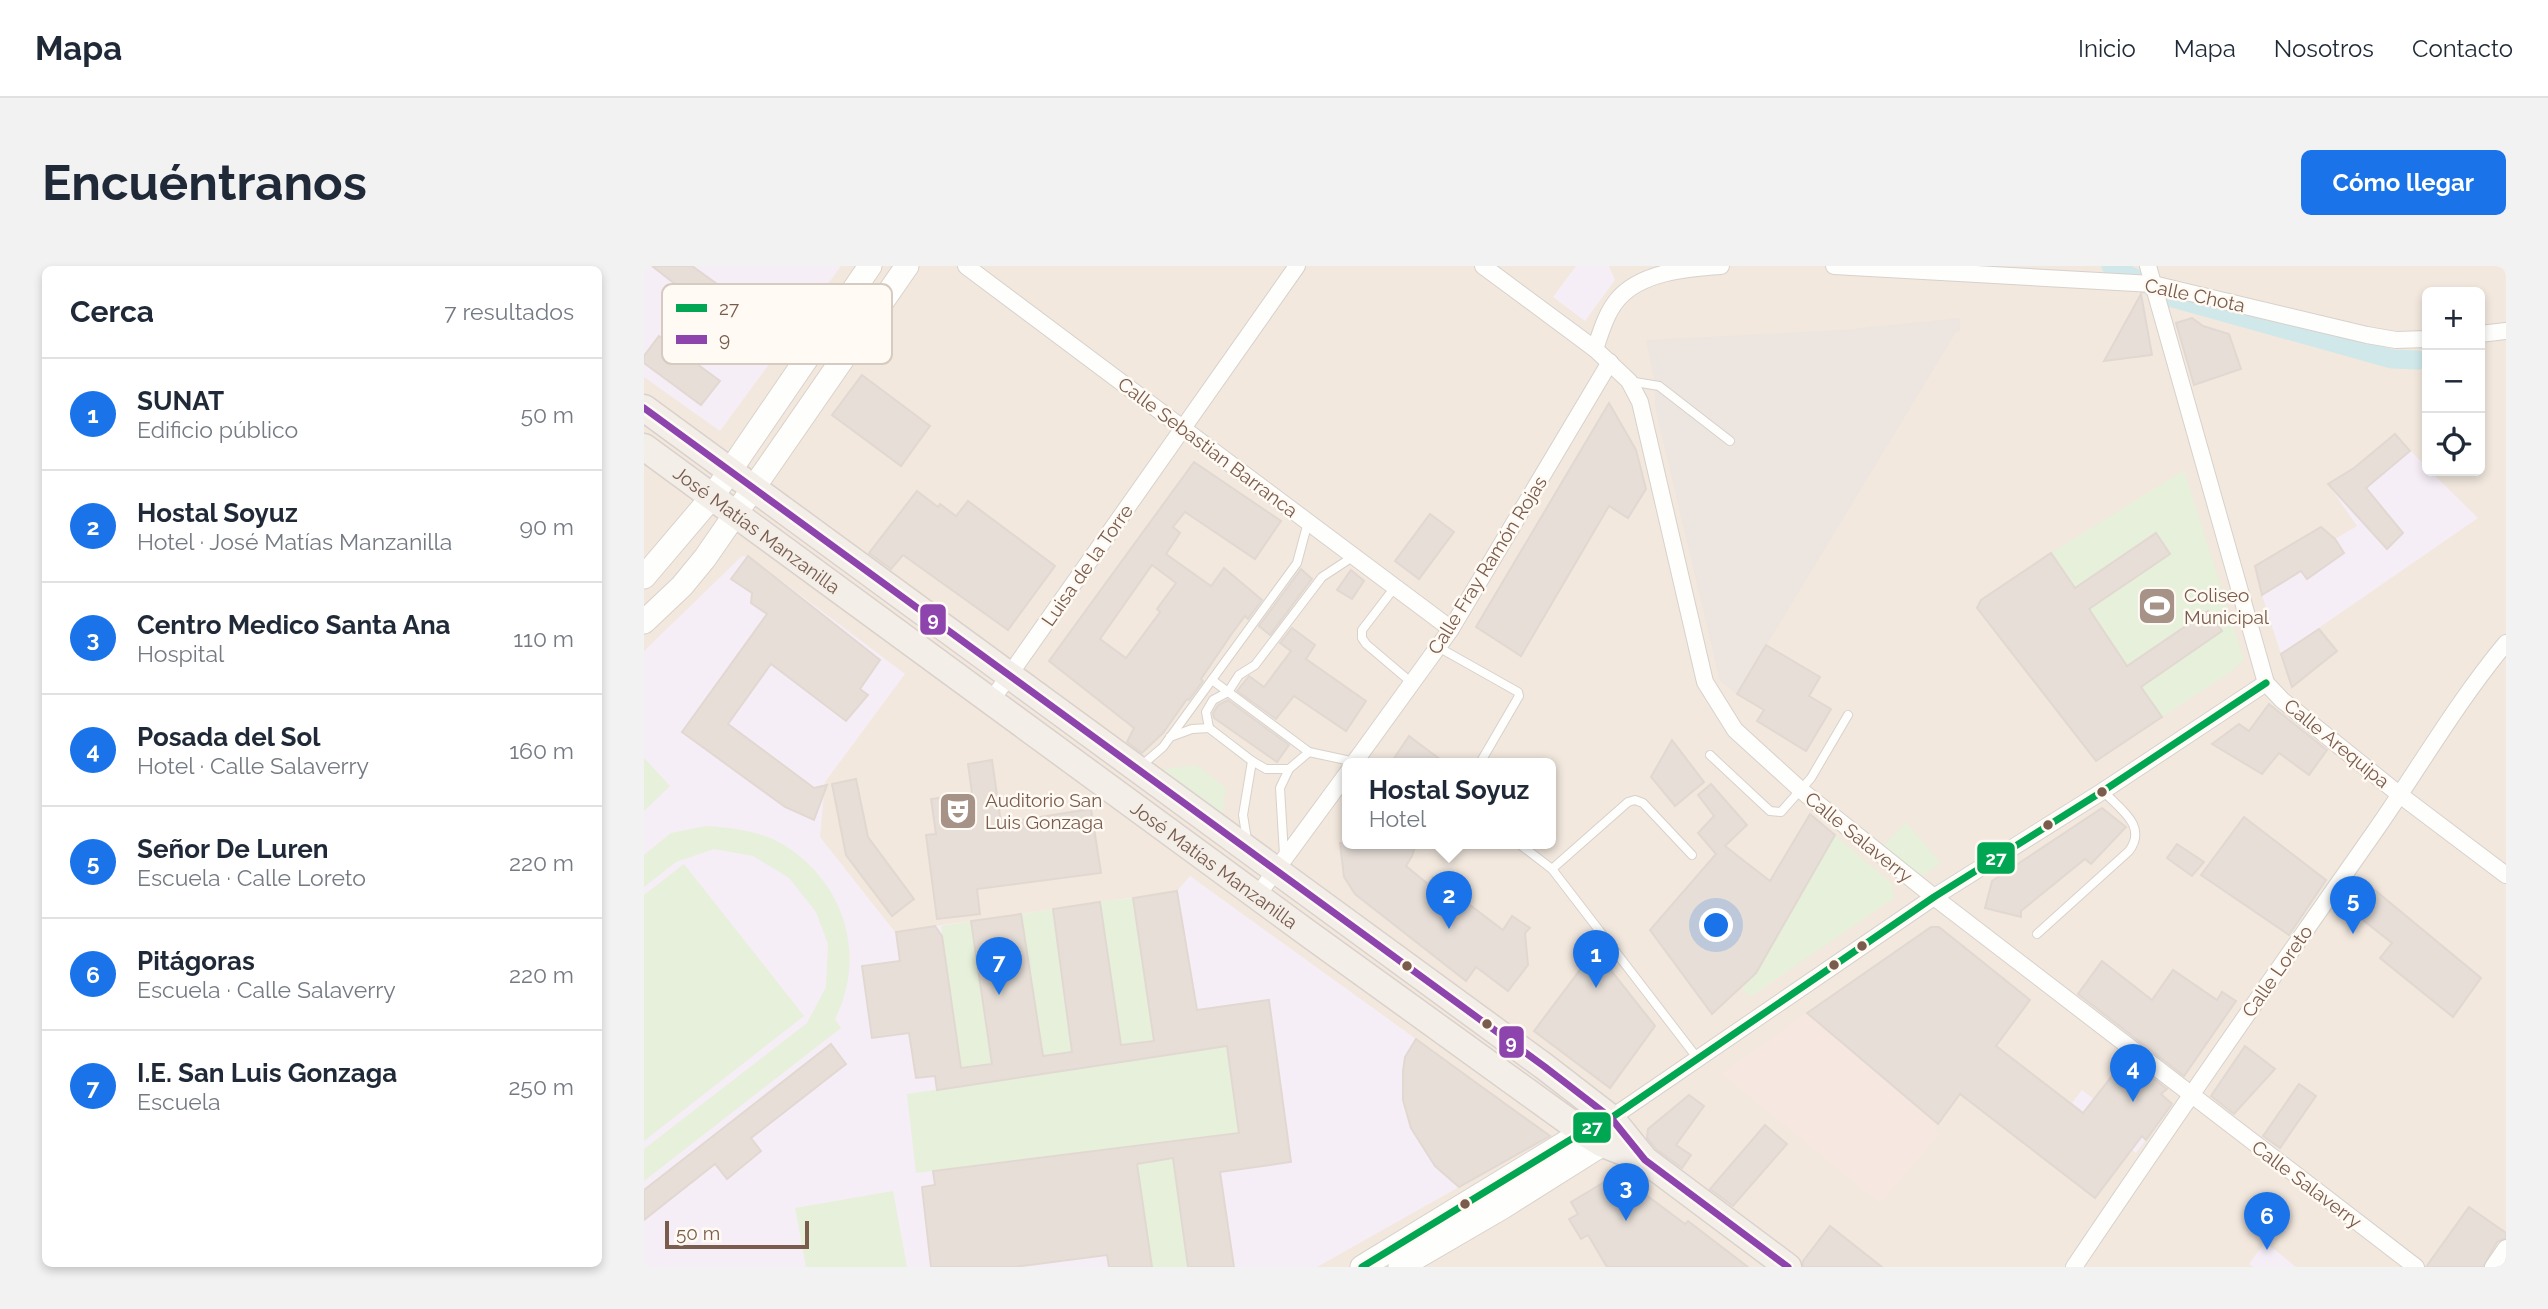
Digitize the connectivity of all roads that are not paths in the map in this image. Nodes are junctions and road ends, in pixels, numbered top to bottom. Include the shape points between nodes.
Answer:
1 (870, 266) edge
2 (906, 266) edge
3 (966, 266) edge
4 (1297, 266) edge
5 (1721, 266) edge
6 (1834, 266) edge
7 (2148, 266) edge
8 (2163, 266) edge
9 (1491, 268) edge
10 (858, 284) edge
11 (2153, 284) junction
12 (892, 287) edge
13 (2506, 331) edge
14 (2485, 333) edge
15 (2422, 339) edge
16 (1595, 349) junction
17 (1610, 362) junction
18 (803, 364) edge
19 (839, 364) edge
20 (1629, 381) junction
21 (644, 408) edge
22 (1183, 428) junction
23 (1730, 441) dead end
24 (644, 447) edge
25 (729, 471) junction
26 (754, 489) junction
27 (712, 497) junction
28 (736, 515) junction
29 (1308, 522) junction
30 (1354, 556) junction
31 (644, 577) edge
32 (1395, 587) junction
33 (644, 622) edge
34 (1451, 629) junction
35 (2506, 643) edge
36 (1438, 647) junction
37 (1009, 675) junction
38 (1212, 680) junction
39 (1412, 683) junction
40 (2266, 683) junction
41 (1228, 692) junction
42 (991, 701) junction
43 (1848, 715) dead end
44 (1209, 728) junction
45 (1170, 737) junction
46 (1309, 752) junction
47 (1710, 755) dead end
48 (1357, 758) edge
49 (1483, 758) edge
50 (1252, 761) junction
51 (1342, 762) edge
52 (1132, 765) junction
53 (1290, 769) junction
54 (1342, 779) edge
55 (1802, 790) junction
56 (2103, 790) junction
57 (2400, 795) junction
58 (1526, 849) edge
59 (1249, 850) junction
60 (1692, 855) dead end
61 (1280, 865) junction
62 (1552, 869) junction
63 (2506, 875) edge
64 (1257, 896) junction
65 (1934, 897) junction
66 (2037, 934) dead end
67 (1698, 1059) junction
68 (2189, 1095) junction
69 (1611, 1118) junction
70 (1593, 1138) junction
71 (1645, 1160) junction
72 (2506, 1248) edge
73 (1362, 1267) edge
74 (1400, 1267) edge
75 (1788, 1267) edge
76 (2074, 1267) edge
77 (2416, 1267) edge
78 (2493, 1267) edge

1 - 10 main road
2 - 12 main road
3 - 22 street, Calle Sebastian Barranca
4 - 22 street, Luisa de la Torre
5 - 16 street via 1661,275 1629,289 1606,318
6 - 11 street, Calle Chota
7 - 11 street, Calle Arequipa
8 - 11 street
9 - 16 street, Calle Salaverry
11 - 15 street, Calle Chota via 2367,335
11 - 40 street, Calle Arequipa
13 - 14 street
16 - 17 street, Calle Salaverry
17 - 20 street, Calle Salaverry
17 - 34 street, Calle Fray Ramón Rojas
18 - 25 main road
19 - 26 main road
20 - 23 lane via 1659,386
20 - 55 street, Calle Salaverry via 1640,402 1705,682 1735,730
21 - 25 main road, José Matías Manzanilla
22 - 29 street, Calle Sebastian Barranca
22 - 37 street, Luisa de la Torre
24 - 27 main road, José Matías Manzanilla
25 - 26 main road, José Matías Manzanilla
25 - 27 main road
26 - 28 main road
26 - 37 main road, José Matías Manzanilla
27 - 28 main road, José Matías Manzanilla
27 - 31 main road
28 - 33 main road via 682,586
28 - 42 main road, José Matías Manzanilla
29 - 30 street, Calle Sebastian Barranca
29 - 38 lane via 1297,564
30 - 32 street, Calle Sebastian Barranca
30 - 41 lane via 1322,577 1255,666 1238,675
32 - 34 street, Calle Sebastian Barranca
32 - 39 lane via 1362,631 1362,638
34 - 36 street, Calle Fray Ramón Rojas
35 - 57 street, Calle Loreto via 2459,703
36 - 39 street, Calle Fray Ramón Rojas
36 - 49 lane via 1518,692
37 - 42 street, Luisa de la Torre
37 - 52 main road, José Matías Manzanilla
38 - 41 lane
38 - 45 lane
39 - 48 street, Calle Fray Ramón Rojas
40 - 56 street
40 - 57 street, Calle Arequipa
41 - 44 lane via 1213,700 1206,712
41 - 46 lane
42 - 64 main road, José Matías Manzanilla
43 - 55 lane
44 - 45 lane
44 - 50 lane
45 - 52 lane via 1151,759 1137,768
46 - 51 lane
46 - 53 lane
47 - 55 lane via 1770,811 1781,811
50 - 53 lane via 1266,769
50 - 59 lane via 1243,816
52 - 59 main road, José Matías Manzanilla
53 - 61 lane via 1280,789
54 - 61 street, Calle Fray Ramón Rojas
55 - 65 street, Calle Salaverry
56 - 65 street
56 - 66 lane via 2133,822 2136,841
57 - 63 street, Calle Arequipa
57 - 68 street, Calle Loreto
58 - 62 lane
59 - 61 main road, José Matías Manzanilla
60 - 62 lane via 1635,800
61 - 64 street, Calle Fray Ramón Rojas
61 - 69 main road, José Matías Manzanilla
62 - 67 lane
64 - 70 main road, José Matías Manzanilla
65 - 67 street
65 - 68 street, Calle Salaverry
67 - 69 street
68 - 76 street, Calle Loreto
68 - 77 street, Calle Salaverry
69 - 70 street
69 - 70 street
69 - 71 main road, José Matías Manzanilla
70 - 71 main road, José Matías Manzanilla
70 - 73 main road
70 - 74 main road via 1503,1208
71 - 75 main road
72 - 78 street

